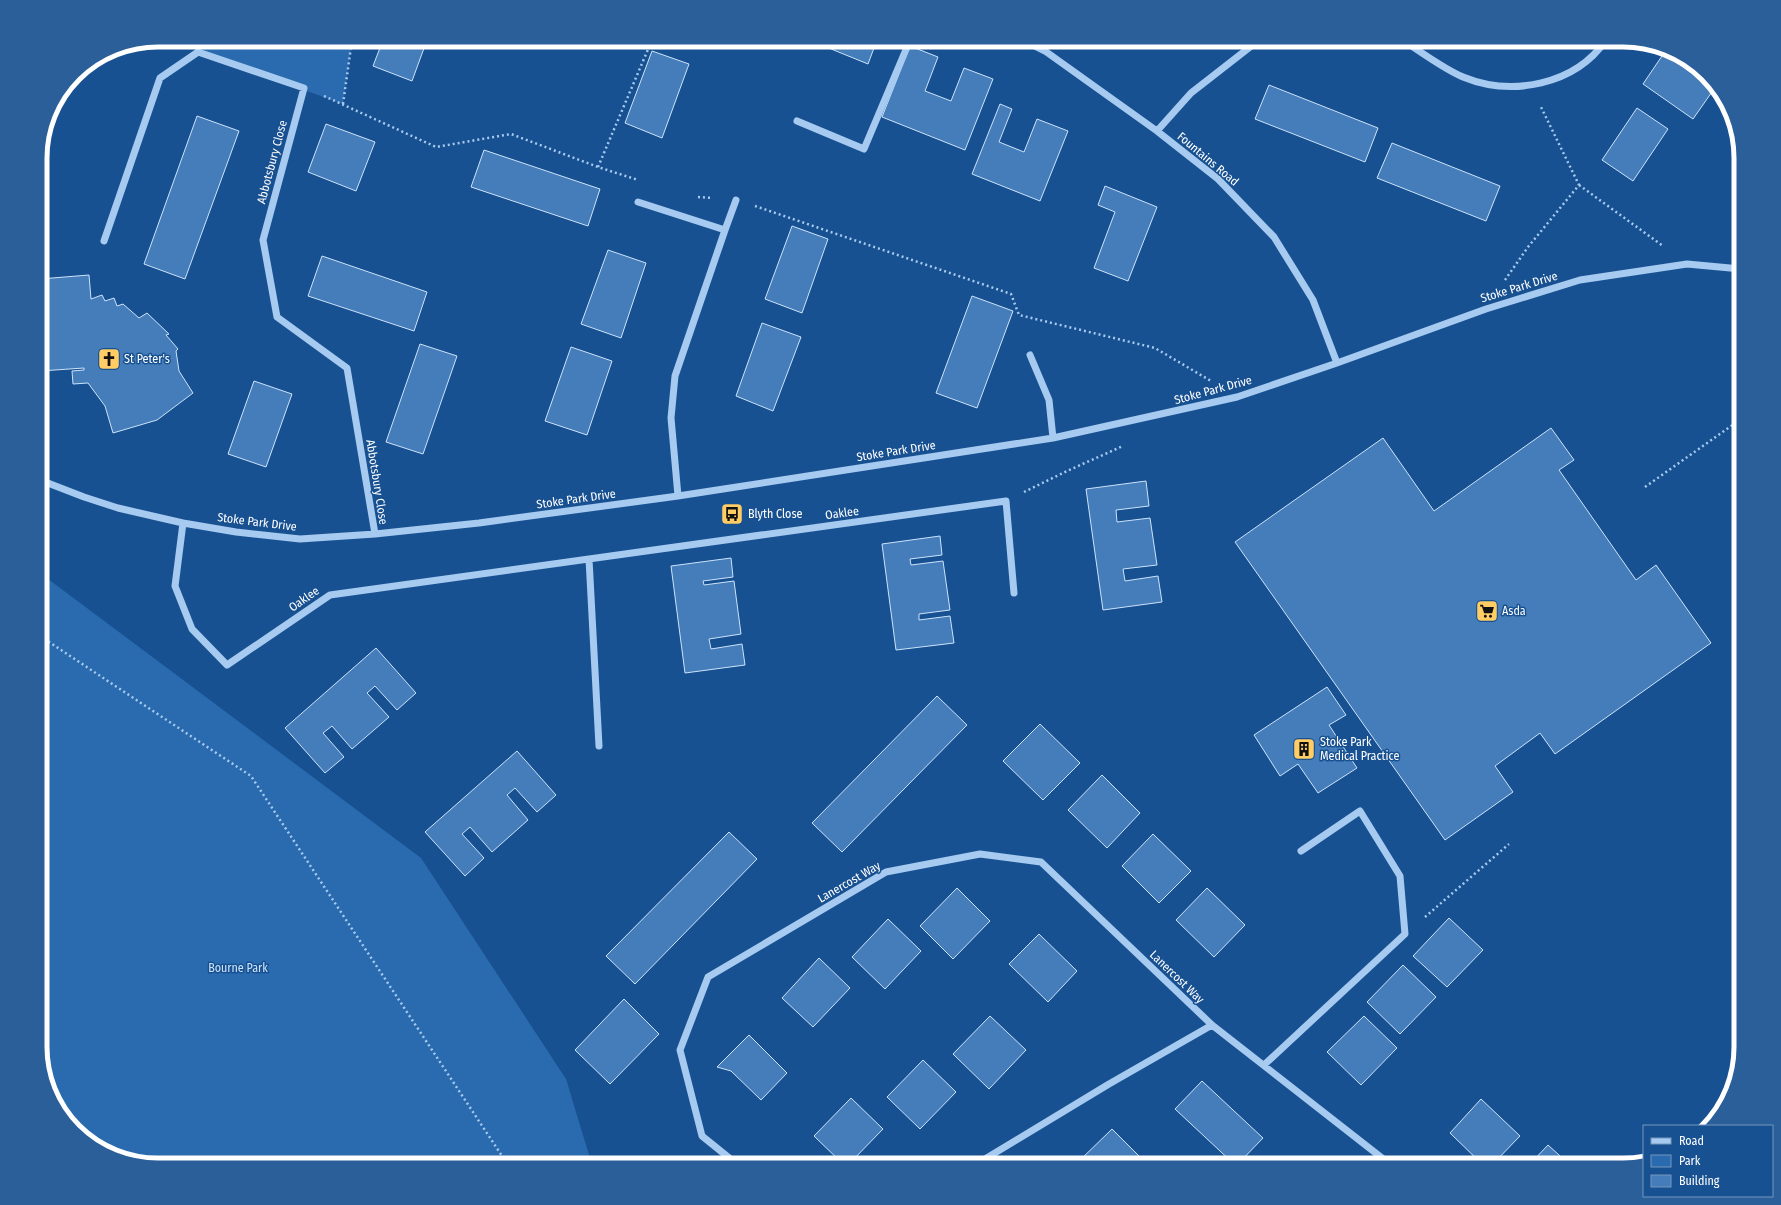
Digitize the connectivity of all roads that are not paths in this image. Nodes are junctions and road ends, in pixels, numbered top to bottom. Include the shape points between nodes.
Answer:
1 (907, 47) edge
2 (1037, 47) edge
3 (1250, 47) edge
4 (1414, 47) edge
5 (1601, 47) edge
6 (797, 121) dead end
7 (1157, 131) junction
8 (736, 200) road end
9 (638, 202) dead end
10 (725, 230) junction
11 (104, 241) dead end
12 (1734, 268) edge
13 (1030, 355) dead end
14 (1337, 363) junction
15 (1053, 438) junction
16 (47, 483) edge
17 (678, 496) junction
18 (184, 523) junction
19 (375, 534) junction
20 (589, 559) junction
21 (1014, 593) dead end
22 (598, 746) dead end
23 (1301, 851) dead end
24 (1212, 1025) junction
25 (1264, 1065) junction
26 (729, 1158) edge
27 (986, 1158) edge
28 (1382, 1158) edge

1 - 6 street via 864,149
2 - 7 street, Fountains Road
3 - 7 street via 1191,93
4 - 5 street via 1462,76 1484,84 1508,87 1531,86 1556,79 1578,68
7 - 14 street, Fountains Road via 1218,179 1274,237 1313,300
8 - 10 street
9 - 10 street
10 - 17 street via 675,376 671,418
11 - 19 street, Abbotsbury Close via 160,78 198,52 304,88 262,240 277,317 347,368
12 - 14 street, Stoke Park Drive via 1687,264 1580,280 1486,309
13 - 15 street via 1049,400
14 - 15 street, Stoke Park Drive via 1237,397
15 - 17 street, Stoke Park Drive
16 - 18 street, Stoke Park Drive via 118,508
17 - 19 street, Stoke Park Drive via 479,523
18 - 19 street, Stoke Park Drive via 300,539
18 - 20 street, Oaklee via 175,586 192,629 227,665 330,595
20 - 21 street, Oaklee via 1006,501
20 - 22 street
23 - 25 street via 1360,811 1400,876 1405,934
24 - 25 street, Lanercost Way
24 - 26 street, Lanercost Way via 1041,862 980,854 886,872 708,977 680,1050 702,1136
24 - 27 street via 1108,1084
25 - 28 street, Lanercost Way

